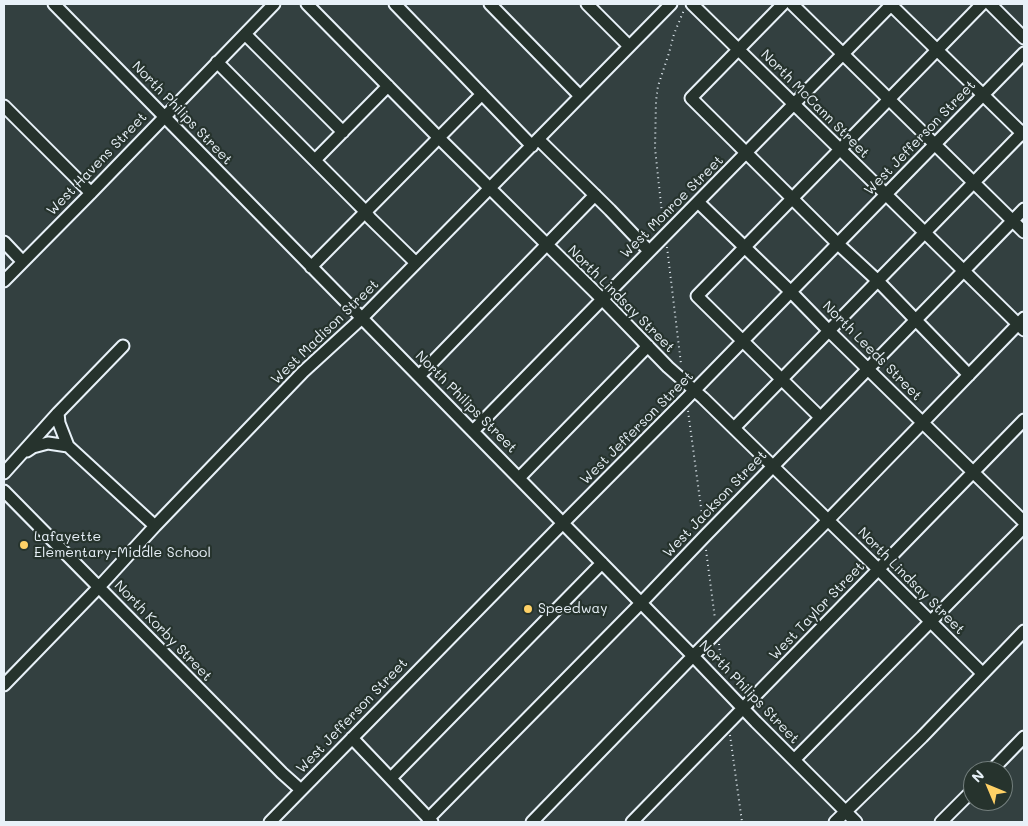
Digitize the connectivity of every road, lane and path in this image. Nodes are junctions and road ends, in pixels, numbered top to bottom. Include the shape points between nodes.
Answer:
1 (274, 4) edge
2 (307, 4) edge
3 (395, 4) edge
4 (490, 4) edge
5 (587, 4) edge
6 (671, 4) edge
7 (783, 4) edge
8 (792, 4) edge
9 (891, 4) edge
10 (982, 4) edge
11 (990, 4) edge
12 (59, 5) edge
13 (688, 6) edge
14 (245, 34) junction
15 (1024, 38) edge
16 (629, 46) junction
17 (100, 50) junction
18 (739, 50) junction
19 (937, 51) junction
20 (1024, 53) edge
21 (843, 54) junction
22 (91, 59) dead end
23 (217, 62) junction
24 (388, 86) junction
25 (482, 94) junction
26 (984, 95) junction
27 (580, 96) junction
28 (889, 100) junction
29 (794, 104) junction
30 (4, 106) edge
31 (164, 116) junction
32 (343, 132) junction
33 (1024, 133) edge
34 (439, 138) junction
35 (535, 142) junction
36 (935, 144) junction
37 (840, 149) junction
38 (746, 153) junction
39 (315, 160) junction
40 (974, 182) junction
41 (490, 189) junction
42 (91, 193) junction
43 (886, 195) junction
44 (596, 196) junction
45 (793, 199) junction
46 (698, 202) junction
47 (1024, 209) edge
48 (365, 211) junction
49 (1013, 221) junction
50 (1024, 232) edge
51 (925, 233) junction
52 (665, 235) junction
53 (4, 242) edge
54 (838, 244) junction
55 (547, 245) junction
56 (745, 247) junction
57 (649, 251) junction
58 (22, 261) junction
59 (416, 263) junction
60 (311, 266) junction
61 (964, 271) junction
62 (4, 281) edge
63 (878, 281) junction
64 (791, 292) junction
65 (602, 299) junction
66 (362, 318) junction
67 (916, 321) junction
68 (1022, 324) edge
69 (829, 331) junction
70 (743, 341) junction
71 (123, 346) dead end
72 (648, 346) junction
73 (868, 369) junction
74 (969, 375) junction
75 (419, 376) junction
76 (683, 380) junction
77 (782, 380) junction
78 (695, 391) junction
79 (686, 399) junction
80 (58, 413) junction
81 (820, 417) junction
82 (1024, 420) edge
83 (923, 422) junction
84 (734, 428) junction
85 (473, 431) junction
86 (68, 446) junction
87 (19, 456) junction
88 (772, 466) junction
89 (974, 472) junction
90 (4, 473) edge
91 (519, 478) junction
92 (4, 492) edge
93 (828, 520) junction
94 (1024, 522) edge
95 (563, 523) junction
96 (155, 526) junction
97 (1024, 527) edge
98 (704, 536) junction
99 (602, 563) junction
100 (879, 570) junction
101 (100, 587) junction
102 (641, 603) junction
103 (930, 621) junction
104 (1024, 631) edge
105 (717, 632) junction
106 (693, 656) junction
107 (982, 674) junction
108 (4, 685) edge
109 (724, 688) junction
110 (743, 709) junction
111 (729, 724) junction
112 (1024, 737) edge
113 (352, 738) junction
114 (794, 760) junction
115 (1001, 761) edge
116 (391, 778) junction
117 (301, 790) junction
118 (963, 800) edge
119 (846, 812) junction
120 (430, 820) edge
121 (270, 822) edge
122 (532, 822) edge
123 (632, 822) edge
124 (742, 822) edge
125 (835, 822) edge
126 (856, 822) edge
127 (941, 822) edge

1 - 14 street, West Havens Street
2 - 24 street, North Lindsay Street
3 - 25 street
4 - 27 street
5 - 16 street
6 - 16 street, West Madison Street
7 - 18 street
8 - 21 street
9 - 19 street
9 - 21 street, West Monroe Street
10 - 19 street
11 - 15 street
12 - 17 street, North Philips Street
13 - 18 street, North McCann Street
13 - 52 path via 674,34 656,101 655,148
14 - 23 street, West Havens Street
14 - 32 street
16 - 27 street, West Madison Street
17 - 22 street
17 - 31 street, North Philips Street
18 - 29 street, North McCann Street
18 - 38 street via 691,98
19 - 26 street
19 - 28 street
20 - 26 street, West Jefferson Street
21 - 28 street
21 - 29 street, West Monroe Street
23 - 31 street, West Havens Street
23 - 39 street
24 - 32 street
24 - 34 street, North Lindsay Street
25 - 34 street
25 - 35 street
26 - 33 street
26 - 36 street, West Jefferson Street
27 - 35 street, West Madison Street
28 - 36 street
28 - 37 street
29 - 37 street, North McCann Street
29 - 38 street, West Monroe Street
30 - 42 street
31 - 42 street, West Havens Street
31 - 60 street, North Philips Street
32 - 39 street
33 - 40 street
34 - 41 street, North Lindsay Street
34 - 48 street
35 - 41 street, West Madison Street
35 - 44 street
36 - 40 street
36 - 43 street, West Jefferson Street
37 - 43 street, North McCann Street
37 - 45 street
38 - 45 street
38 - 46 street, West Monroe Street
39 - 48 street
40 - 49 street
40 - 51 street
41 - 55 street, North Lindsay Street
41 - 59 street, West Madison Street
42 - 58 street, West Havens Street
43 - 51 street, North McCann Street
43 - 54 street, West Jefferson Street
44 - 55 street
44 - 57 street
45 - 54 street
45 - 56 street
46 - 52 street, West Monroe Street
46 - 56 street, North Leeds Street
47 - 49 street, West Jackson Street
48 - 59 street
48 - 60 street
49 - 50 street
49 - 61 street, West Jackson Street
51 - 61 street, North McCann Street
51 - 63 street
52 - 57 street, West Monroe Street
52 - 76 path
53 - 58 street
54 - 63 street
54 - 64 street, West Jefferson Street
55 - 65 street, North Lindsay Street
55 - 75 street
56 - 64 street, North Leeds Street
56 - 70 street via 697,296
57 - 65 street, West Monroe Street
58 - 62 street, West Havens Street
59 - 66 street, West Madison Street
60 - 66 street, North Philips Street
61 - 67 street, West Jackson Street
61 - 68 street, North McCann Street
63 - 67 street
63 - 69 street
64 - 69 street, North Leeds Street
64 - 70 street, West Jefferson Street
65 - 72 street, North Lindsay Street
65 - 85 street, West Monroe Street
66 - 75 street, North Philips Street
66 - 96 street, West Madison Street via 302,372
67 - 73 street, West Jackson Street
67 - 74 street
68 - 74 street
69 - 73 street, North Leeds Street
69 - 77 street
70 - 77 street
70 - 78 street, West Jefferson Street
71 - 80 street
72 - 76 street, North Lindsay Street
72 - 91 street
73 - 81 street, West Jackson Street
73 - 83 street, North Leeds Street
74 - 83 street
75 - 85 street, North Philips Street
76 - 78 street, North Lindsay Street
77 - 81 street
77 - 84 street
78 - 79 street, West Jefferson Street
78 - 84 street, North Lindsay Street
79 - 95 street, West Jefferson Street
79 - 98 path
80 - 86 street
80 - 87 street
81 - 88 street, West Jackson Street
82 - 89 street, West Taylor Street
83 - 89 street, North Leeds Street
83 - 93 street
84 - 88 street, North Lindsay Street
85 - 91 street, North Philips Street
86 - 87 street via 48,443
86 - 96 street
87 - 90 street
88 - 93 street, North Lindsay Street
88 - 98 street, West Jackson Street
89 - 94 street, North Leeds Street
89 - 100 street, West Taylor Street
91 - 95 street, North Philips Street
92 - 101 street, North Korby Street
93 - 100 street, North Lindsay Street
93 - 105 street
95 - 99 street, North Philips Street
95 - 113 street, West Jefferson Street
96 - 101 street, West Madison Street
97 - 103 street
98 - 102 street, West Jackson Street
98 - 105 path
99 - 102 street, North Philips Street
99 - 116 street
100 - 103 street, North Lindsay Street
100 - 110 street, West Taylor Street
101 - 108 street, West Madison Street
101 - 117 street, North Korby Street
102 - 106 street, North Philips Street
102 - 120 street, West Jackson Street
103 - 107 street, North Lindsay Street
103 - 114 street
104 - 107 street
105 - 106 street
105 - 109 path
106 - 109 street, North Philips Street
106 - 122 street
107 - 119 street
109 - 110 street, North Philips Street
110 - 111 street, West Taylor Street
110 - 114 street, North Philips Street
111 - 123 street, West Taylor Street
111 - 124 path
112 - 115 street
113 - 116 street
113 - 117 street, West Jefferson Street
114 - 119 street, North Philips Street
116 - 120 street
117 - 121 street, West Jefferson Street
118 - 127 street
119 - 125 street
119 - 126 street, North Philips Street

